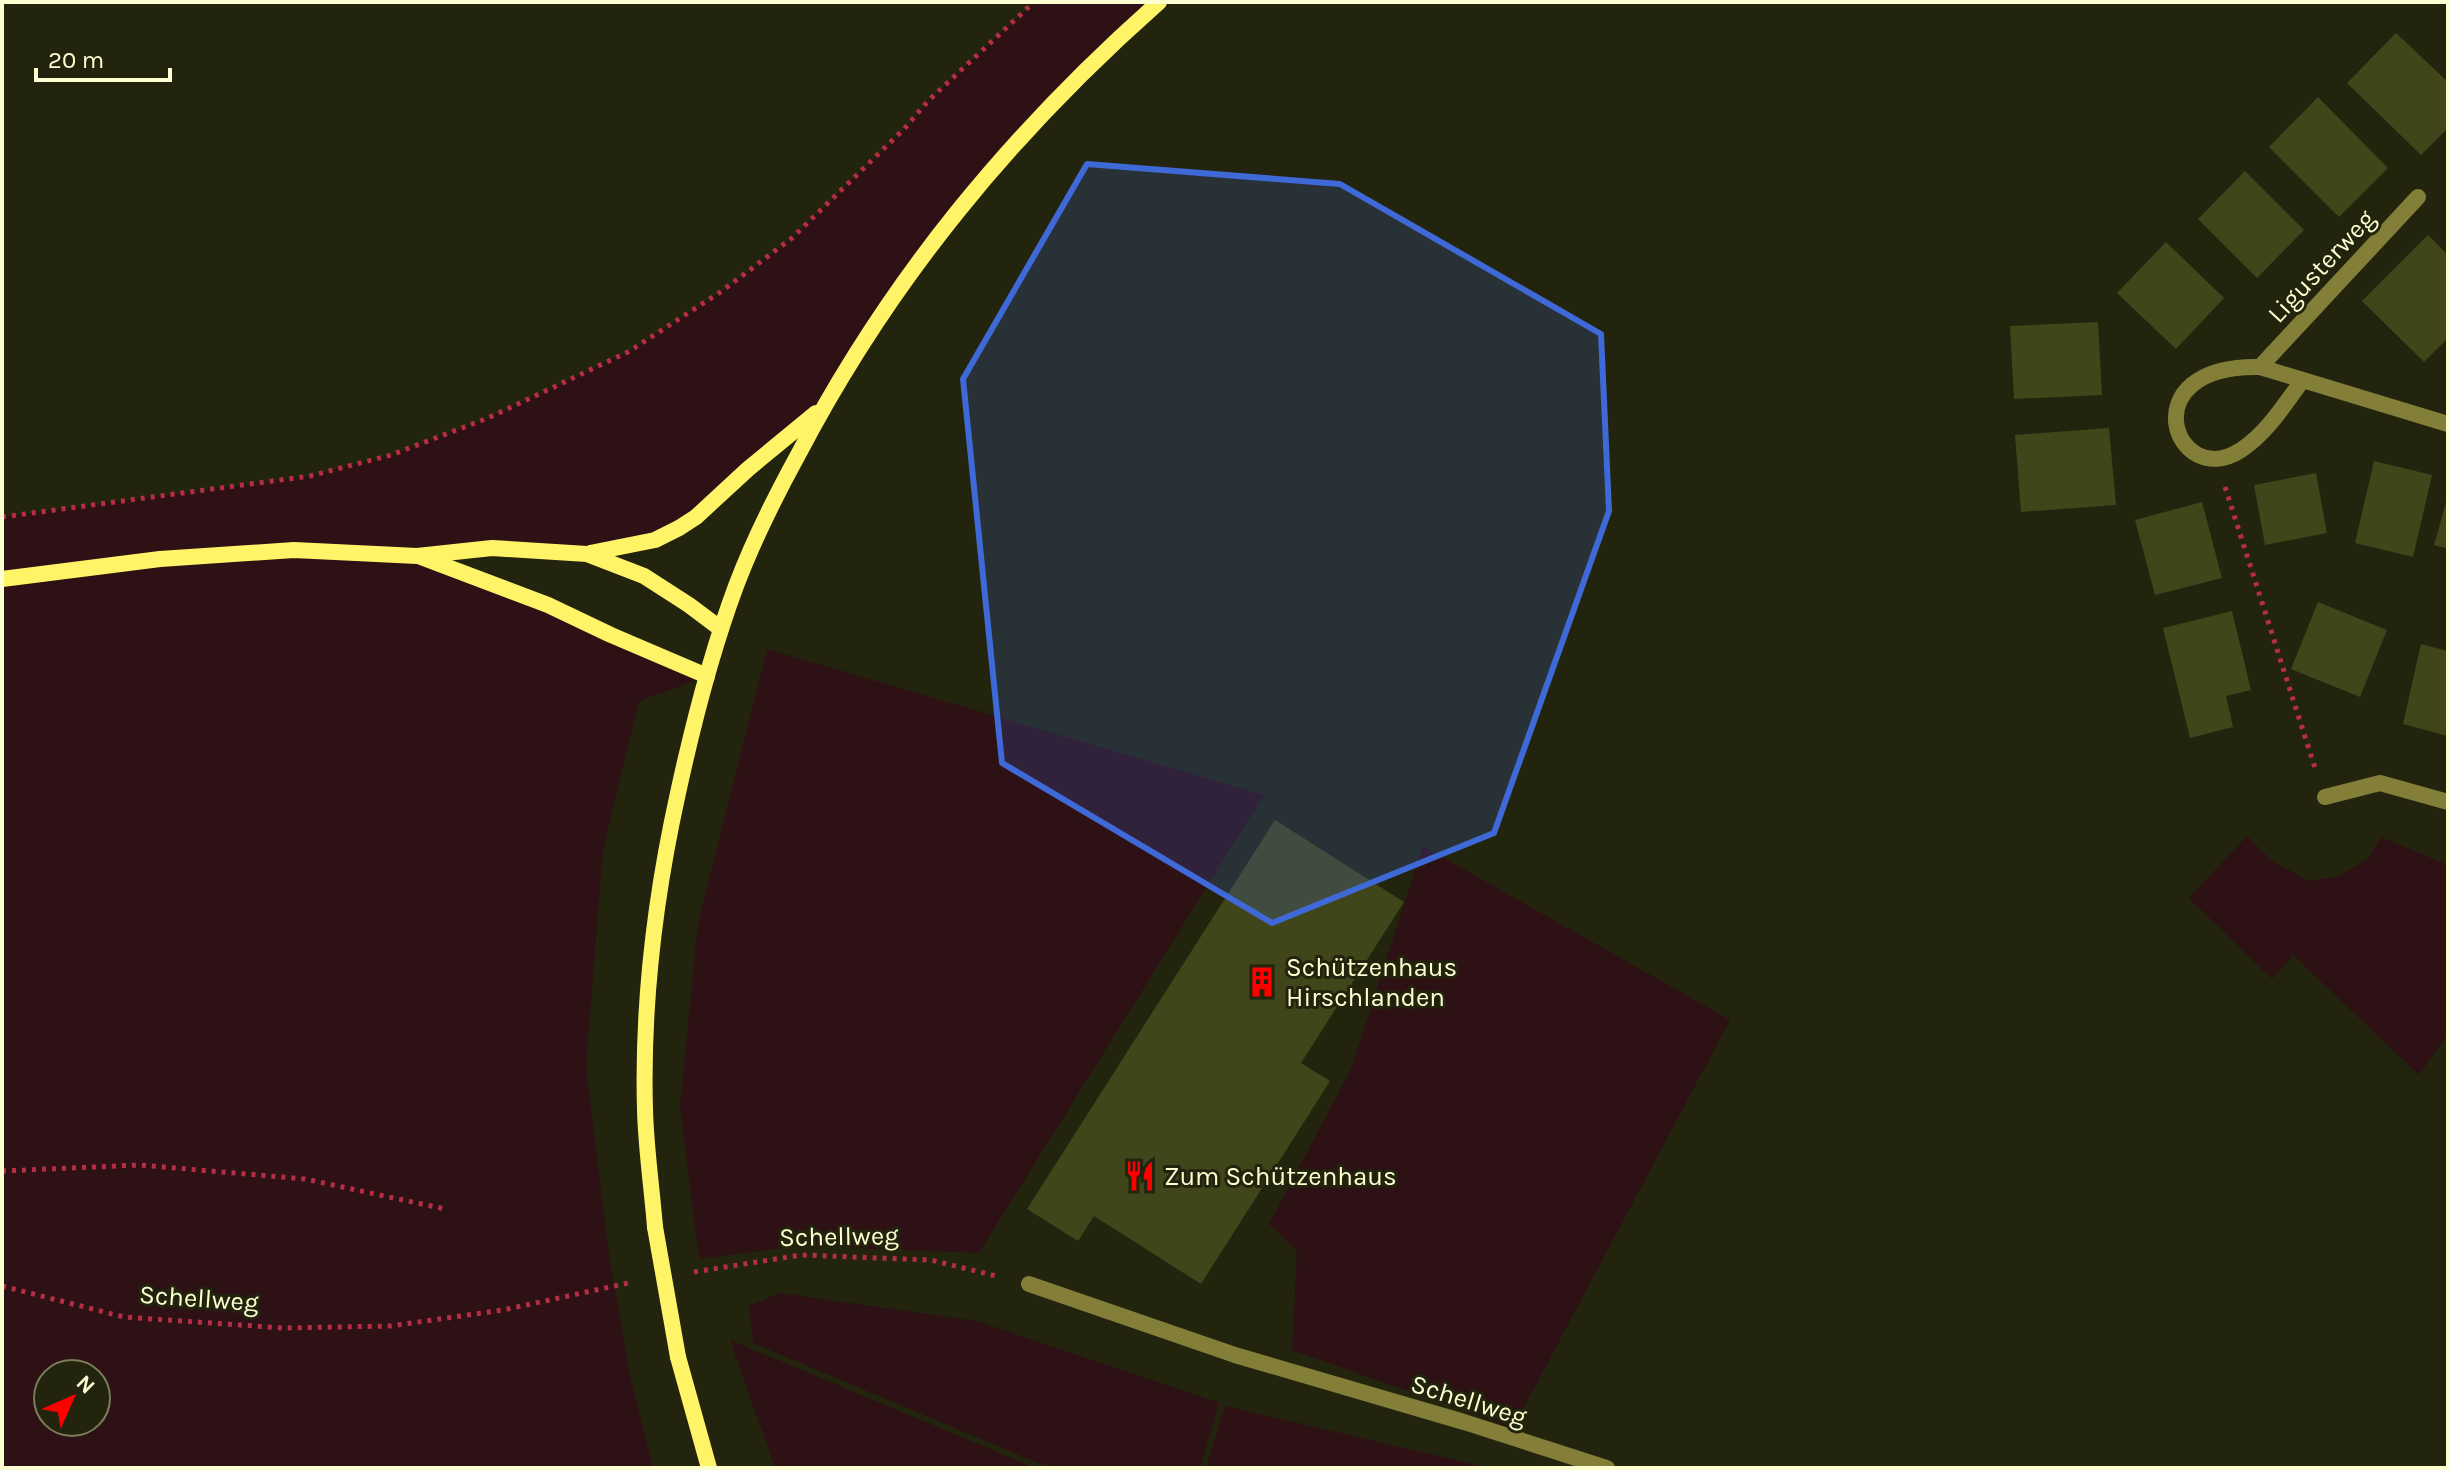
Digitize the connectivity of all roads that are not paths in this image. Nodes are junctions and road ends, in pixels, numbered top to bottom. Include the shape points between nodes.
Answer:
1 (1159, 2) edge
2 (2418, 197) dead end
3 (2260, 367) junction
4 (2302, 381) junction
5 (823, 407) junction
6 (2448, 424) edge
7 (587, 554) junction
8 (417, 556) junction
9 (2, 579) edge
10 (721, 629) junction
11 (707, 676) junction
12 (2325, 797) road end
13 (2448, 802) edge
14 (1029, 1284) road end
15 (709, 1468) edge
16 (1607, 1468) edge

1 - 5 main road via 1000,158 961,205 890,301
2 - 3 street, Ligusterweg
3 - 4 street
3 - 4 street via 2214,371 2180,397 2174,416 2180,440 2191,452 2216,459 2240,451 2264,431
4 - 6 street
5 - 7 main road via 679,528 655,540
5 - 10 main road via 749,556
7 - 8 main road via 492,548
7 - 10 main road via 644,576
8 - 9 main road via 294,550 160,559
8 - 11 main road via 548,605
10 - 11 main road
11 - 15 main road, bridge via 667,844 652,951 645,1112 655,1227 678,1357
12 - 13 street via 2380,783
14 - 16 street, Schellweg via 1235,1355

